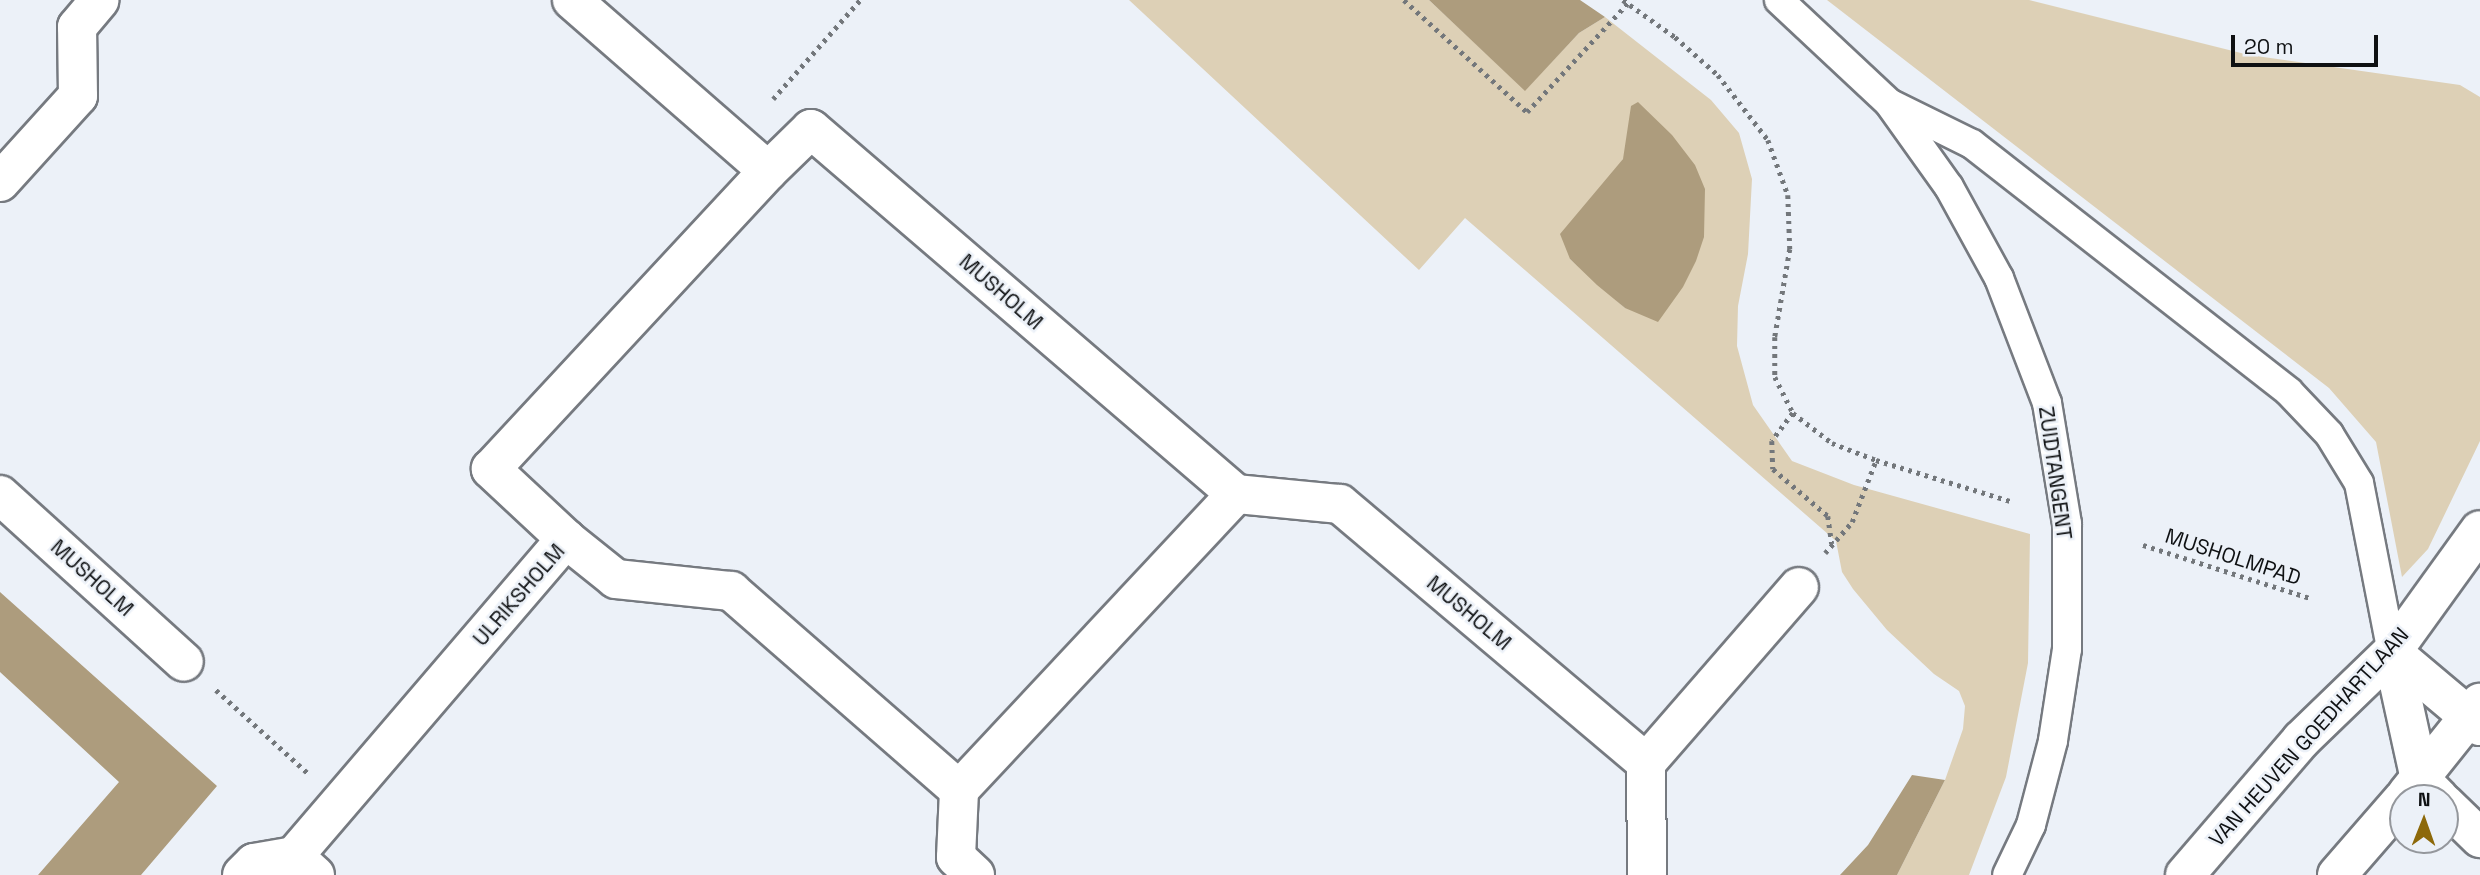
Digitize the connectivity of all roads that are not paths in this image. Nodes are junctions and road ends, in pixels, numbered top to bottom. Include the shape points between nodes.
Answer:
1 (100, 0) edge
2 (572, 0) edge
3 (1779, 0) edge
4 (1888, 103) junction
5 (768, 171) junction
6 (0, 182) edge
7 (1236, 494) junction
8 (0, 495) edge
9 (2480, 530) edge
10 (566, 539) junction
11 (1799, 587) dead end
12 (2392, 652) junction
13 (184, 662) road end
14 (2476, 716) edge
15 (1646, 762) junction
16 (2420, 784) edge
17 (2430, 784) edge
18 (959, 790) junction
19 (2459, 823) edge
20 (2389, 827) edge
21 (2480, 838) edge
22 (304, 865) edge
23 (242, 875) edge
24 (975, 875) edge
25 (1647, 875) edge
26 (2007, 875) edge
27 (2185, 875) edge
28 (2337, 875) edge

1 - 6 street via 77,27 78,96
2 - 5 street
3 - 4 lane, ZUIDTANGENT
4 - 12 lane, ZUIDTANGENT via 1972,144 2289,392 2329,434 2358,483
4 - 26 lane, ZUIDTANGENT via 1949,187 1999,278 2047,403 2067,524 2067,649 2053,741 2031,825
5 - 7 street, MUSHOLM via 811,129
5 - 10 street, MUSHOLM via 491,469
7 - 15 street, MUSHOLM via 1340,504
7 - 18 street
8 - 13 street, MUSHOLM
9 - 12 street, VAN HEUVEN GOEDHARTLAAN
10 - 18 street, ULRIKSHOLM via 616,579 731,591
10 - 22 street, ULRIKSHOLM via 340,802
11 - 15 street
12 - 14 street
12 - 16 street
12 - 27 street, VAN HEUVEN GOEDHARTLAAN via 2301,740
14 - 17 street
15 - 25 street
18 - 24 street via 956,857
19 - 21 street
20 - 28 street
22 - 23 street, ULRIKSHOLM via 254,863

